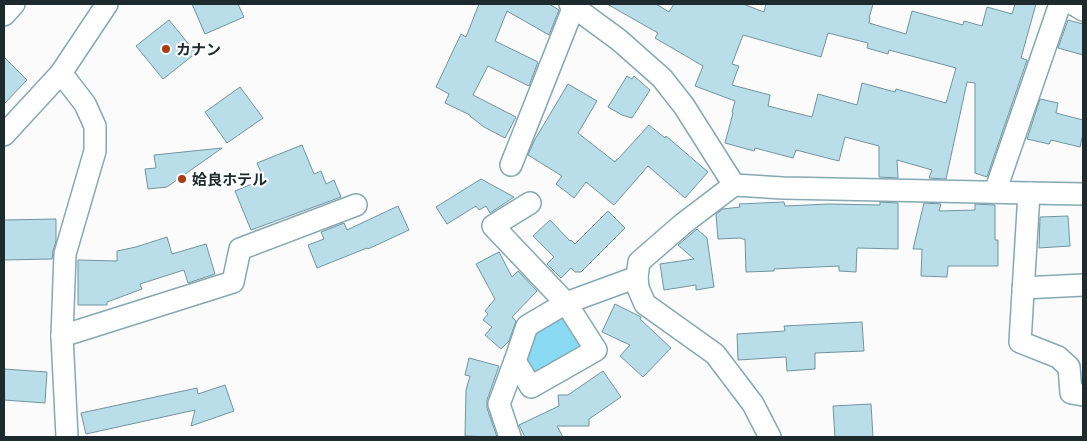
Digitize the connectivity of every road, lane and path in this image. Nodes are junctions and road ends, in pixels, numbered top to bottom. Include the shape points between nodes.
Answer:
1 (107, 4) edge
2 (1060, 4) edge
3 (1073, 4) edge
4 (572, 5) edge
5 (1083, 10) edge
6 (61, 73) junction
7 (4, 135) edge
8 (511, 165) dead end
9 (734, 184) junction
10 (995, 192) junction
11 (1029, 193) junction
12 (1083, 194) edge
13 (530, 203) dead end
14 (356, 205) dead end
15 (637, 277) junction
16 (1083, 285) edge
17 (1023, 288) junction
18 (566, 303) junction
19 (62, 336) junction
20 (515, 361) junction
21 (1083, 395) edge
22 (67, 437) edge
23 (510, 437) edge
24 (770, 437) edge

1 - 6 street
2 - 10 street
3 - 5 street
4 - 8 street
4 - 9 street via 662,78
6 - 7 street
6 - 19 street via 85,104 95,126 95,152 65,254
9 - 10 street
9 - 15 street via 639,262
10 - 11 street
11 - 12 street
11 - 17 street
13 - 18 street via 493,226
14 - 19 street via 240,249 233,282
15 - 18 street
15 - 24 street via 645,304 715,354 753,404
16 - 17 street
17 - 21 street via 1020,342 1058,357 1069,367 1071,393
18 - 20 street via 527,326
18 - 20 street via 596,350 531,387
19 - 22 street
20 - 23 street via 500,404

